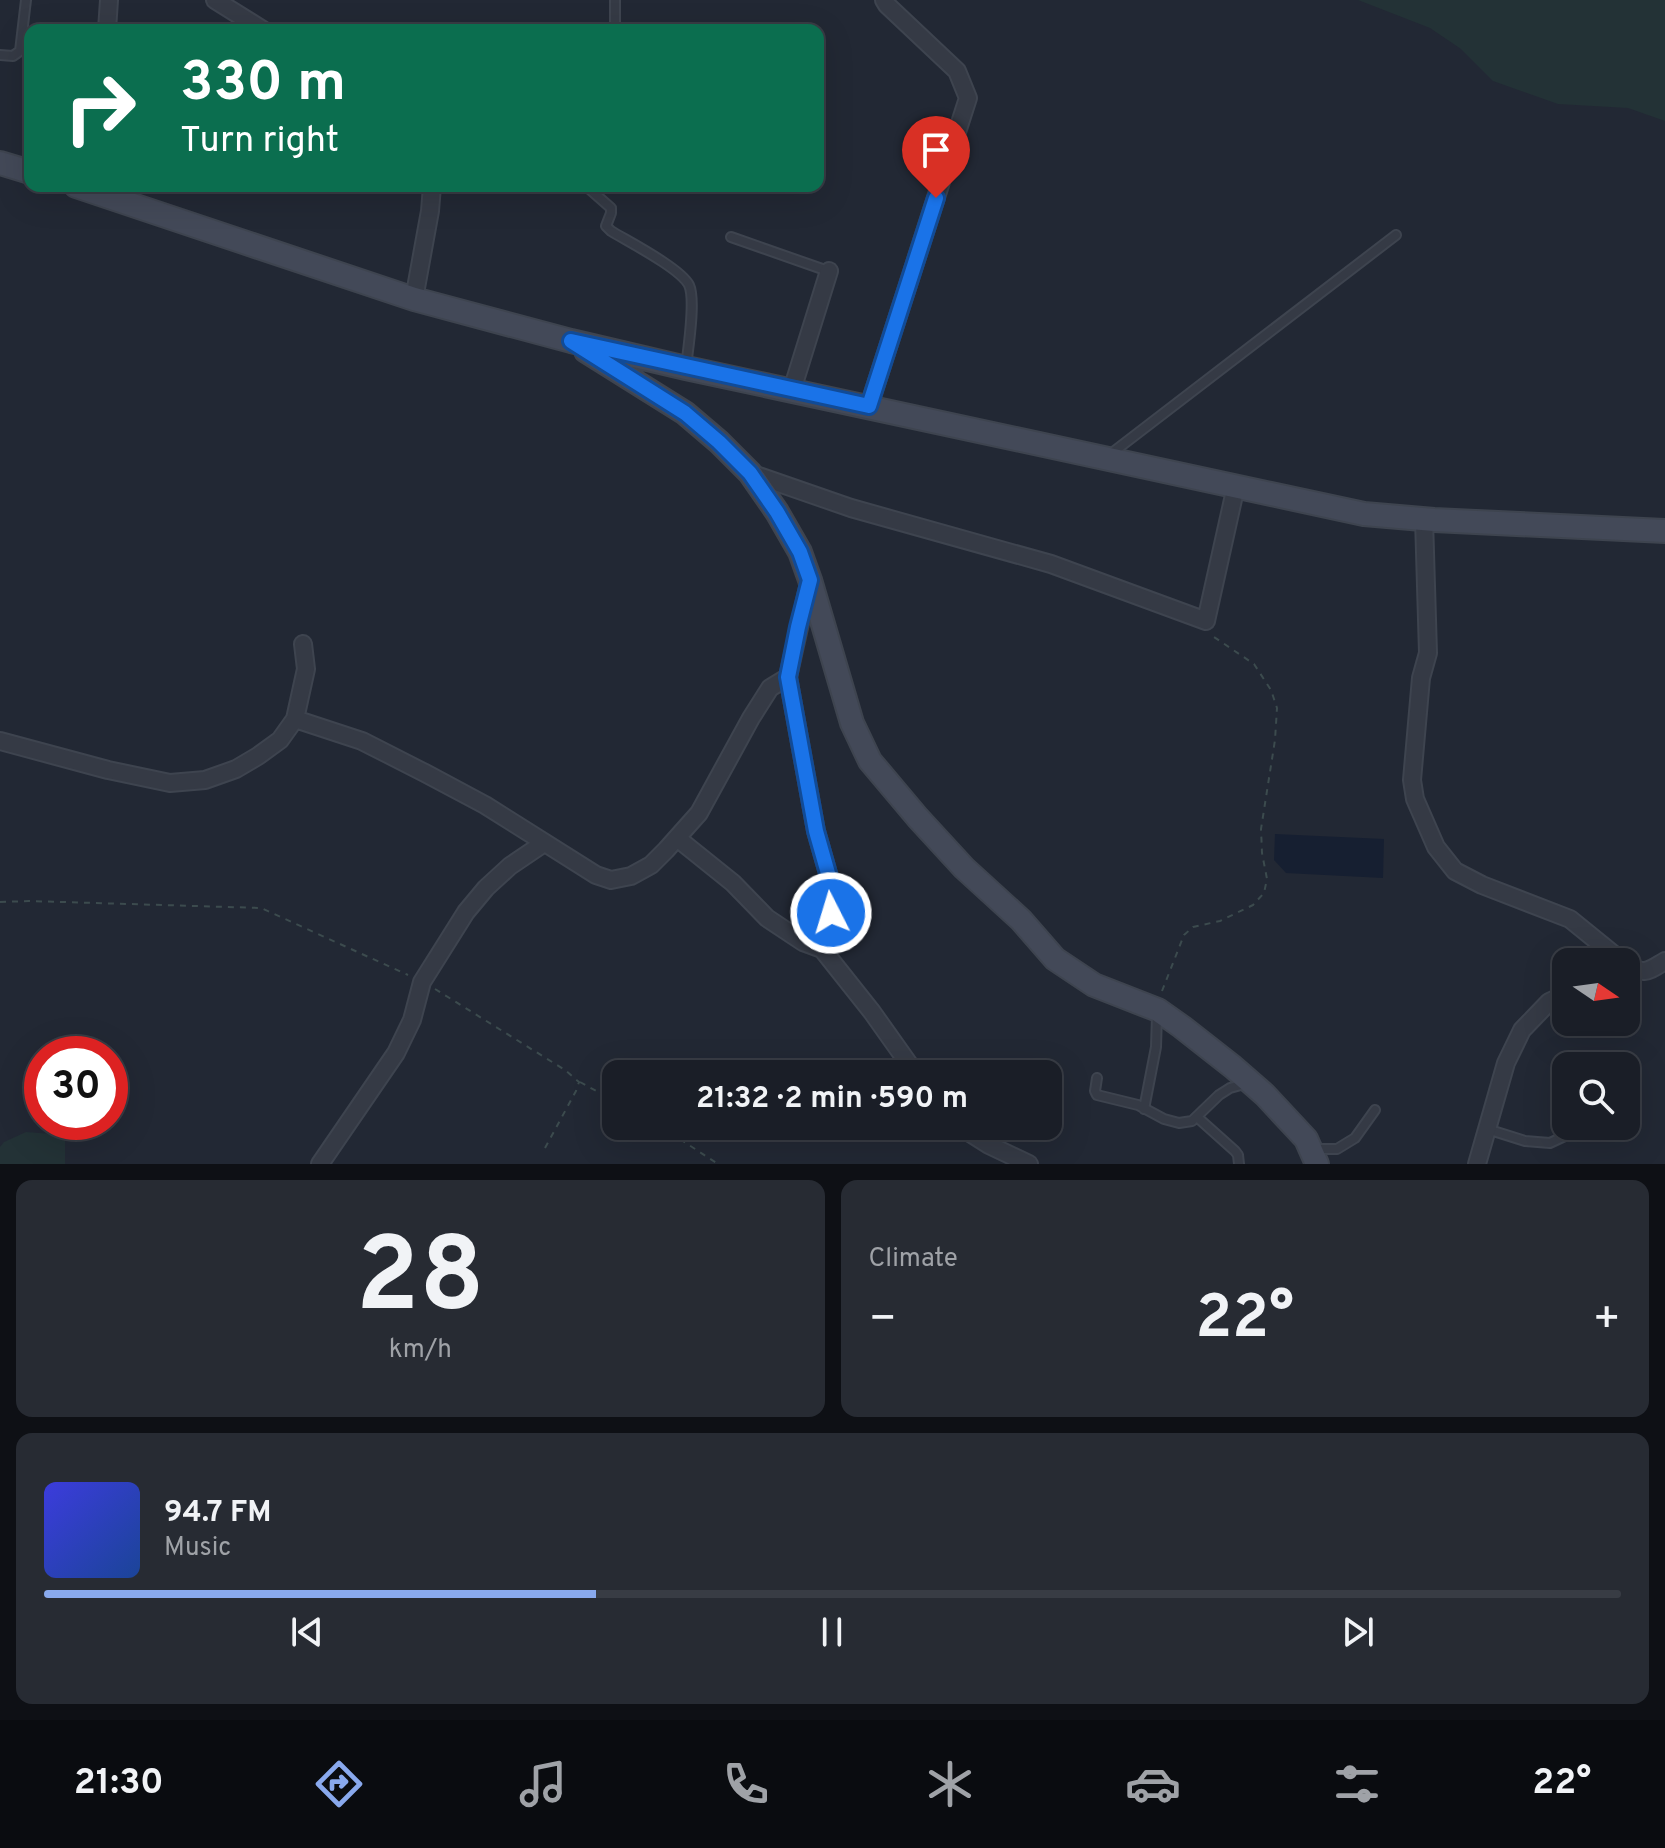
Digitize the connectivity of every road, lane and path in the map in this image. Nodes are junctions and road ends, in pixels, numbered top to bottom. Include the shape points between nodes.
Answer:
1 (26, 0) edge
2 (109, 0) edge
3 (215, 0) edge
4 (615, 0) edge
5 (884, 0) edge
6 (107, 24) edge
7 (253, 24) edge
8 (615, 24) edge
9 (0, 55) edge
10 (0, 163) edge
11 (24, 170) edge
12 (102, 192) edge
13 (432, 192) edge
14 (594, 192) edge
15 (1396, 235) dead end
16 (731, 237) dead end
17 (829, 271) joint
18 (414, 299) junction
19 (571, 341) junction
20 (686, 368) junction
21 (792, 390) junction
22 (869, 406) junction
23 (1105, 459) junction
24 (750, 473) junction
25 (1236, 486) junction
26 (1424, 519) junction
27 (1665, 531) edge
28 (810, 580) junction
29 (1206, 621) junction
30 (303, 644) dead end
31 (788, 677) junction
32 (295, 719) junction
33 (0, 741) edge
34 (677, 838) junction
35 (544, 843) junction
36 (0, 902) edge
37 (1606, 948) edge
38 (822, 949) junction
39 (1665, 961) edge
40 (1640, 971) edge
41 (422, 982) junction
42 (1552, 1001) edge
43 (1158, 1010) junction
44 (906, 1060) edge
45 (1097, 1078) dead end
46 (579, 1082) junction
47 (1250, 1082) junction
48 (602, 1094) edge
49 (1144, 1109) junction
50 (1375, 1110) dead end
51 (1197, 1117) junction
52 (1487, 1129) junction
53 (681, 1140) edge
54 (981, 1140) edge
55 (1556, 1140) edge
56 (545, 1148) dead end
57 (1314, 1156) edge
58 (1479, 1163) edge
59 (320, 1164) edge
60 (718, 1164) edge
61 (1029, 1164) edge
62 (1239, 1164) edge

1 - 9 lane via 20,51
2 - 6 street
3 - 7 street
4 - 8 lane
5 - 22 street via 957,71 968,98
10 - 11 main road
12 - 18 main road
13 - 18 street
14 - 20 lane via 611,208 606,226 611,231 689,285
15 - 23 lane
16 - 17 lane
17 - 21 street
18 - 19 main road
19 - 20 main road
19 - 24 main road via 685,413
20 - 21 main road
21 - 22 main road
22 - 23 main road
23 - 25 main road
24 - 28 main road via 800,552
24 - 29 street via 851,508 1051,564
25 - 26 main road via 1364,514
25 - 29 street
26 - 27 main road
26 - 37 street via 1428,653 1421,678 1415,799 1436,847 1455,871 1570,919
28 - 31 street
28 - 43 main road via 852,723 870,761 964,868 1055,959 1094,985
29 - 43 path via 1207,633 1254,664 1277,708 1261,829 1267,879 1253,905 1184,935
30 - 32 street via 306,669
31 - 34 street via 770,688 699,813
31 - 38 street via 816,831 833,891
32 - 33 street via 280,740 236,769 205,780 170,783
32 - 35 street via 362,741 485,805
34 - 35 street via 651,865 611,880
34 - 38 street via 767,918
35 - 41 street via 486,888
36 - 41 path via 261,908
38 - 44 street
39 - 40 street
41 - 46 path
41 - 59 street via 396,1053
42 - 52 street via 1522,1030 1506,1063
43 - 47 main road
43 - 49 lane
45 - 49 lane via 1097,1095
46 - 48 path
46 - 56 path
47 - 51 lane via 1219,1095
47 - 57 main road via 1306,1139
49 - 51 lane via 1179,1123
50 - 57 lane via 1355,1138
51 - 62 lane via 1235,1151
52 - 55 lane via 1525,1141
52 - 58 street
53 - 60 path
54 - 61 street

